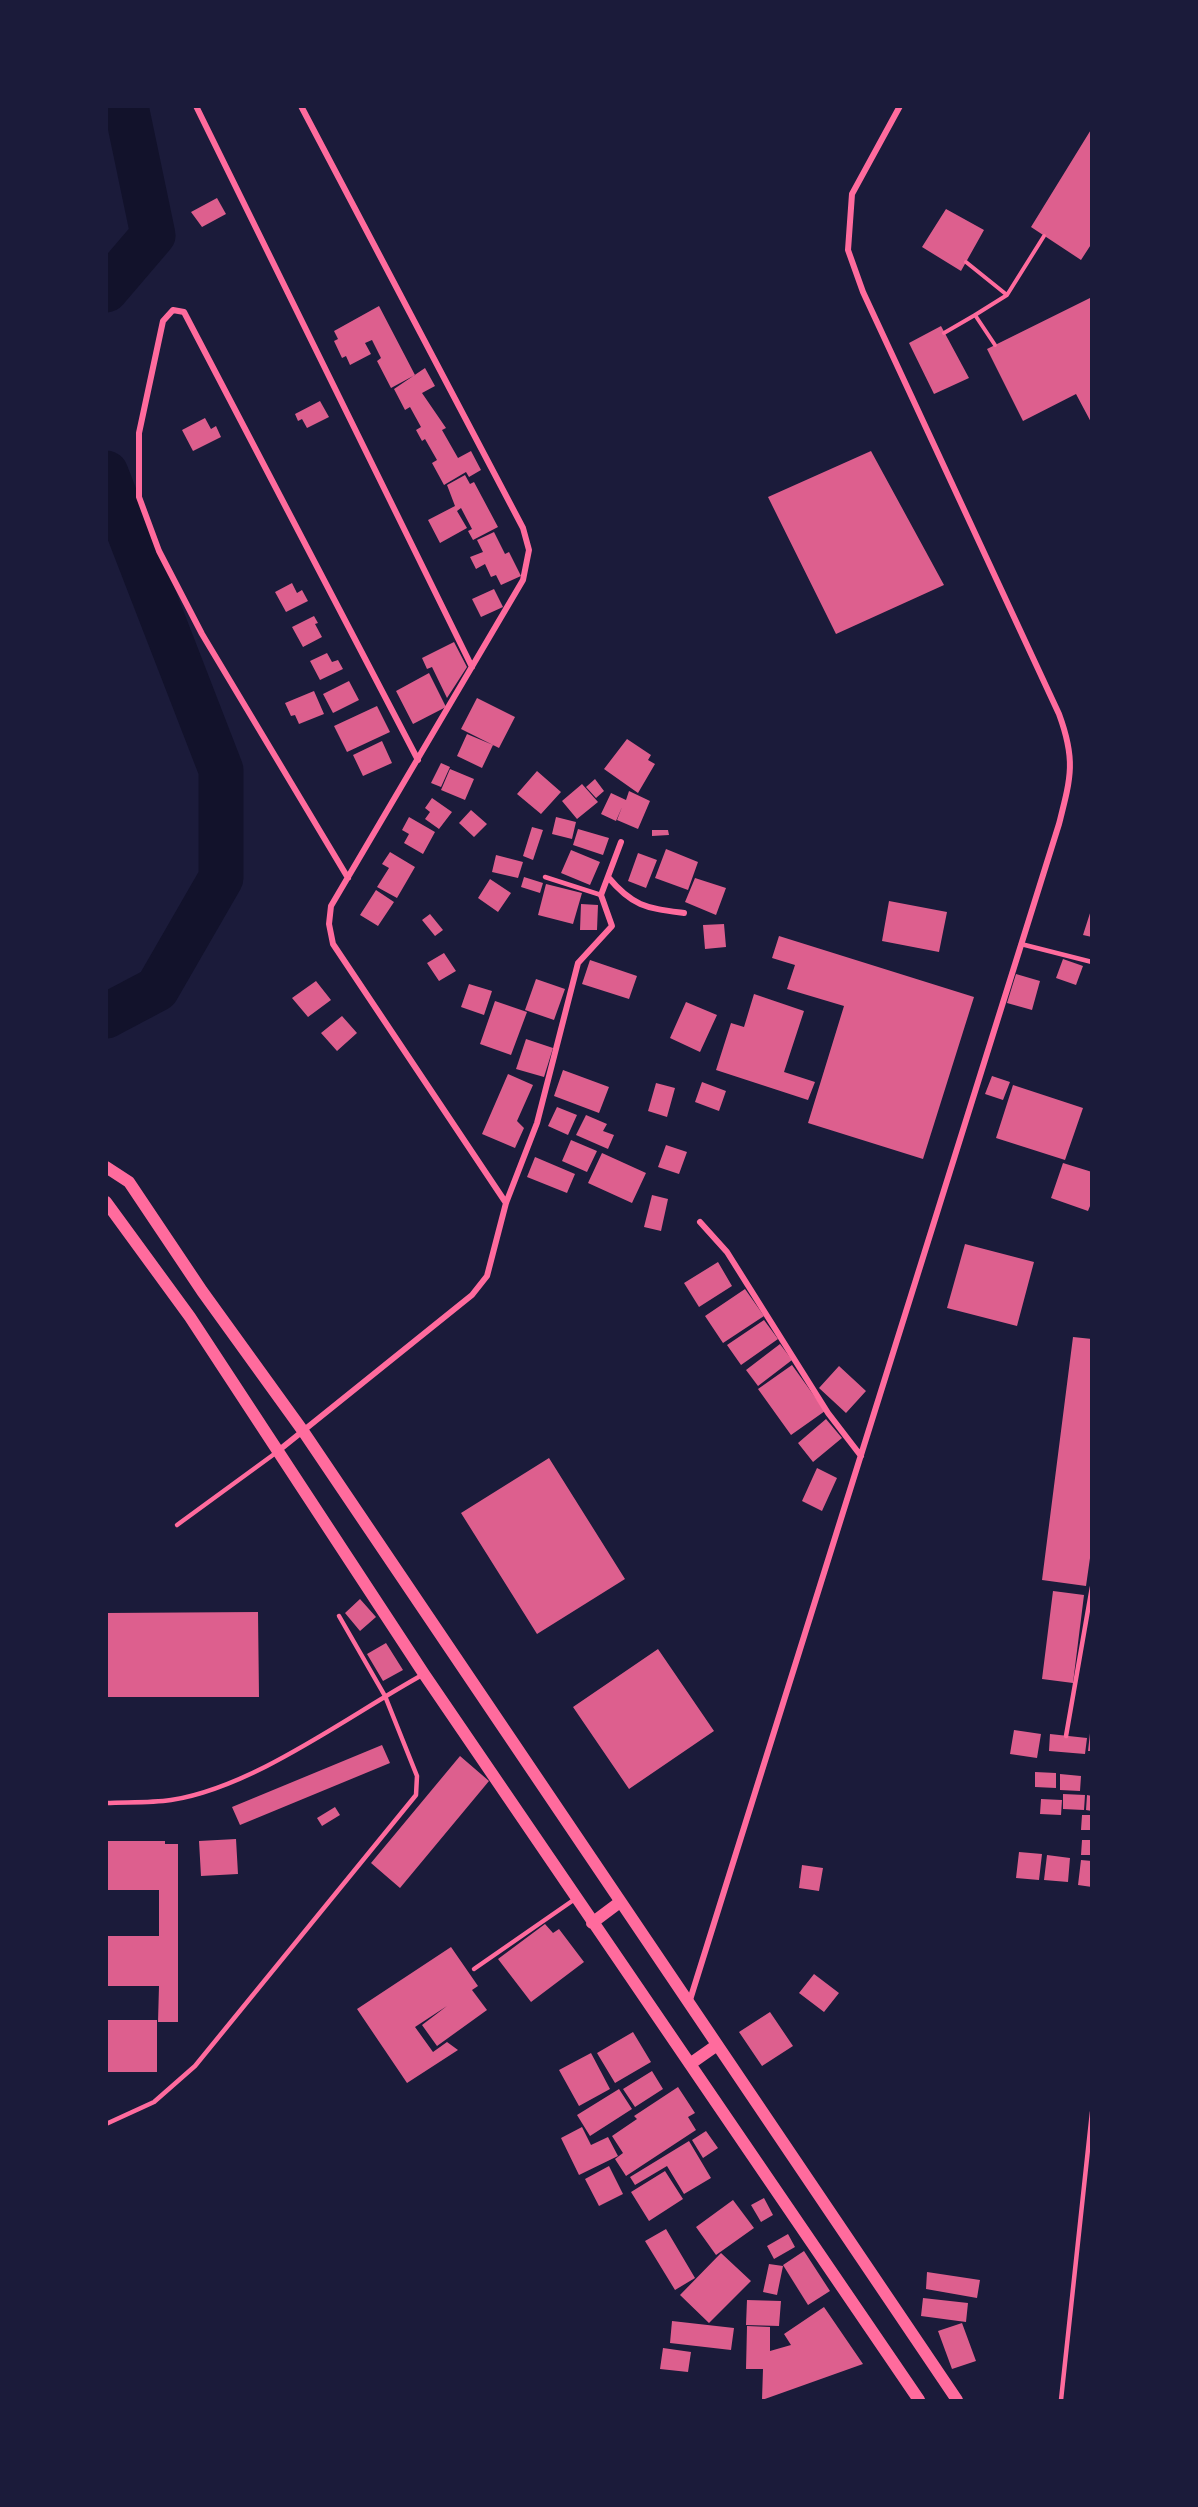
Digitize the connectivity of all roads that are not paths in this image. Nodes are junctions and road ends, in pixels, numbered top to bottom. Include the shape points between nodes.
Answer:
1 (196, 106) edge
2 (300, 106) edge
3 (900, 106) edge
4 (472, 667) junction
5 (418, 760) junction
6 (621, 842) dead end
7 (545, 877) dead end
8 (608, 877) junction
9 (348, 878) junction
10 (602, 895) junction
11 (684, 913) dead end
12 (1021, 944) junction
13 (1092, 962) edge
14 (106, 1167) edge
15 (106, 1202) edge
16 (506, 1203) junction
17 (700, 1222) dead end
18 (303, 1431) junction
19 (277, 1451) junction
20 (861, 1456) junction
21 (177, 1524) dead end
22 (1092, 1587) edge
23 (339, 1616) dead end
24 (1089, 1627) edge
25 (424, 1674) junction
26 (385, 1696) junction
27 (1066, 1736) dead end
28 (106, 1803) edge
29 (575, 1899) junction
30 (620, 1902) junction
31 (592, 1923) junction
32 (474, 1969) dead end
33 (689, 2004) junction
34 (717, 2045) junction
35 (690, 2064) junction
36 (1092, 2112) edge
37 (106, 2124) edge
38 (919, 2400) edge
39 (957, 2400) edge
40 (1061, 2400) edge

1 - 4 street
2 - 4 street via 524,528 529,550 523,580
3 - 12 street via 852,194 848,250 863,291 1070,744 1070,781
4 - 5 street
5 - 9 street
5 - 9 street via 184,312 173,310 163,321 139,434 139,497 159,551 202,634
6 - 8 street
7 - 10 lane
8 - 10 street
8 - 11 street via 636,904
9 - 16 street via 332,906 329,924 333,944
10 - 16 street via 612,926 578,963 537,1123
12 - 13 lane
12 - 20 street
14 - 18 main road via 129,1182
15 - 19 main road via 190,1317
16 - 18 street via 487,1276 472,1295
17 - 20 street via 727,1252 815,1394
18 - 19 street
18 - 30 main road
19 - 21 lane
19 - 25 main road
20 - 33 street
22 - 24 lane
23 - 26 lane
24 - 27 lane
25 - 26 lane
25 - 29 main road
26 - 28 lane via 260,1770 229,1783 171,1800
26 - 37 lane via 417,1776 416,1795 195,2066 154,2102
29 - 31 main road
29 - 32 lane
30 - 31 main road
30 - 33 main road
31 - 35 main road
33 - 34 main road
34 - 35 main road
34 - 39 main road
35 - 38 main road
36 - 40 lane

